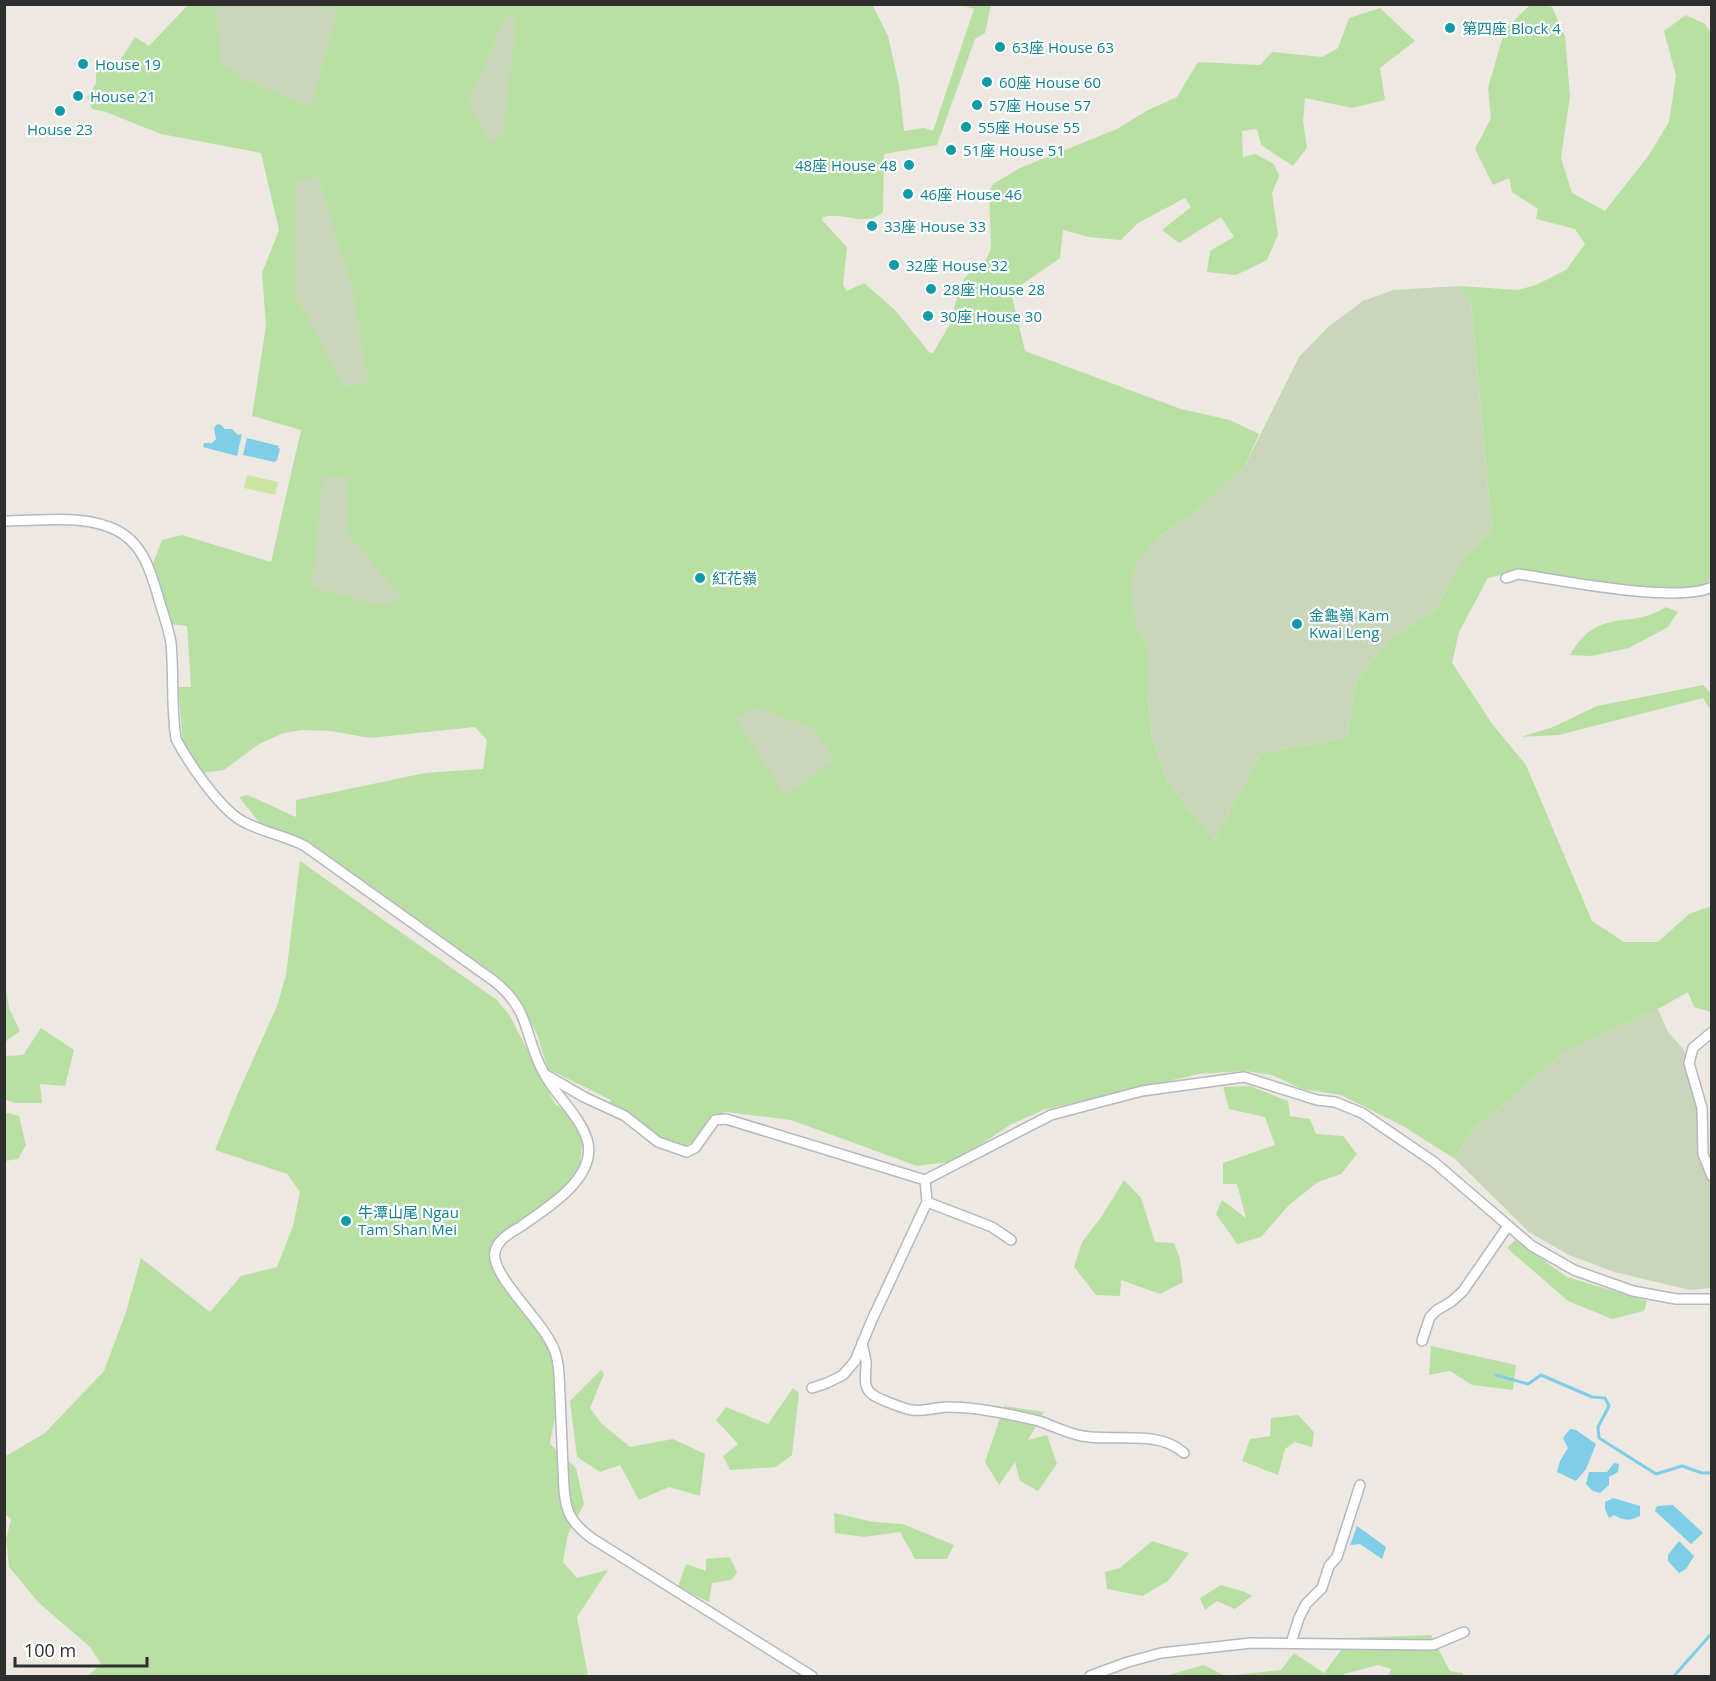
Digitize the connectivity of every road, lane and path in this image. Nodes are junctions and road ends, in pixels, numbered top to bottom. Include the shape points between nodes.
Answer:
1 (4, 521) edge
2 (1506, 578) dead end
3 (1712, 587) edge
4 (1712, 1032) edge
5 (544, 1073) junction
6 (1712, 1176) edge
7 (925, 1180) junction
8 (927, 1202) junction
9 (1508, 1226) junction
10 (1011, 1240) dead end
11 (1712, 1299) edge
12 (1422, 1341) dead end
13 (862, 1343) junction
14 (812, 1388) dead end
15 (1184, 1453) dead end
16 (1360, 1485) dead end
17 (1464, 1632) dead end
18 (1291, 1643) junction
19 (812, 1677) edge
20 (1090, 1677) edge

1 - 5 street via 68,520 99,524 122,533 141,551 171,643 176,739 222,805 246,824 305,846 499,986 521,1012
2 - 3 street via 1518,574 1659,593 1702,592
4 - 6 street via 1692,1048 1689,1063 1702,1108 1704,1154
5 - 7 street via 625,1116 658,1142 687,1152 695,1148 715,1120 726,1119
5 - 19 street via 584,1132 587,1161 563,1195 500,1242 495,1260 498,1270 555,1350 569,1512 580,1529 593,1539
7 - 8 street
7 - 9 street via 1051,1115 1142,1091 1244,1077 1362,1113 1434,1162
8 - 10 street via 992,1227
8 - 13 street
9 - 11 street via 1532,1246 1574,1270 1633,1292 1676,1299
9 - 12 street via 1463,1291 1430,1317
13 - 14 street via 855,1361 843,1375
13 - 15 street via 868,1389 873,1395 911,1410 950,1407 1002,1413 1081,1436 1161,1442
16 - 18 street via 1337,1557 1329,1566 1322,1588 1306,1604
17 - 18 street via 1433,1645
18 - 20 street via 1251,1643 1161,1653

